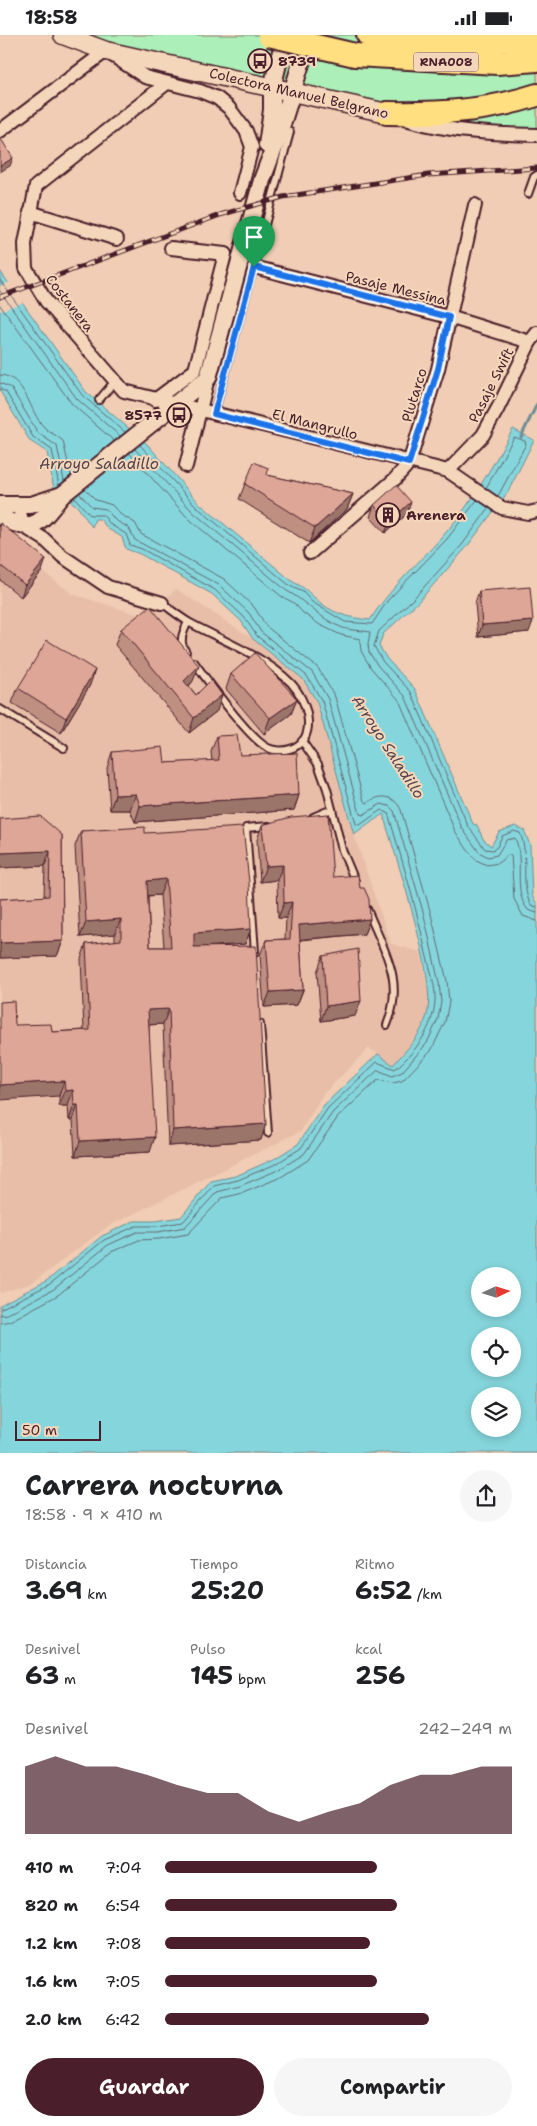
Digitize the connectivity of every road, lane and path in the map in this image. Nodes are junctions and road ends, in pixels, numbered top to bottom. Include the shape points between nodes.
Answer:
1 (63, 35) edge
2 (268, 35) edge
3 (285, 35) edge
4 (310, 35) edge
5 (368, 35) edge
6 (537, 39) edge
7 (106, 51) junction
8 (537, 60) edge
9 (167, 83) junction
10 (272, 88) junction
11 (291, 91) junction
12 (537, 95) edge
13 (387, 113) junction
14 (0, 131) edge
15 (290, 132) dead end
16 (537, 135) edge
17 (537, 175) edge
18 (262, 180) junction
19 (240, 193) dead end
20 (528, 194) dead end
21 (475, 205) dead end
22 (30, 212) junction
23 (117, 239) dead end
24 (171, 248) dead end
25 (254, 267) junction
26 (449, 317) junction
27 (534, 337) edge
28 (208, 378) junction
29 (115, 381) junction
30 (99, 400) dead end
31 (155, 400) junction
32 (174, 405) junction
33 (200, 410) junction
34 (214, 414) junction
35 (409, 463) junction
36 (186, 466) dead end
37 (448, 471) junction
38 (62, 495) junction
39 (0, 505) edge
40 (27, 505) junction
41 (532, 512) edge
42 (0, 516) edge
43 (40, 521) junction
44 (23, 526) junction
45 (44, 539) junction
46 (310, 553) dead end
47 (162, 603) joint
48 (188, 622) junction
49 (0, 709) edge
50 (302, 741) junction
51 (64, 748) dead end
52 (332, 809) junction
53 (308, 820) edge
54 (273, 826) edge
55 (357, 886) edge
56 (365, 905) edge
57 (255, 956) edge
58 (260, 1015) edge
59 (387, 1025) dead end
60 (268, 1133) edge

1 - 7 main road, Colectora Manuel Belgrano
2 - 8 highway, RNA008, bridge via 355,55 497,63
3 - 10 street
4 - 11 street
5 - 6 highway, RNA008 via 468,42
7 - 9 street via 145,77
7 - 10 main road, Colectora Manuel Belgrano
7 - 14 street
9 - 19 street via 218,98 238,117 252,147
9 - 22 street, Costanera via 36,186
10 - 11 main road, Colectora Manuel Belgrano
10 - 18 street
11 - 13 main road, Colectora Manuel Belgrano
11 - 18 street
12 - 13 highway via 456,112
13 - 16 street, Colectora Manuel Belgrano via 424,124 471,131
15 - 25 lane
17 - 20 lane
18 - 28 street
21 - 26 street, Plutarco
22 - 23 street
22 - 29 street, Costanera via 25,244 26,268 46,301
24 - 31 street via 224,254 195,370
25 - 26 street, Pasaje Messina
25 - 34 lane
26 - 27 street, Pasaje Messina
26 - 35 street, Plutarco via 438,369
27 - 37 street, Pasaje Swift via 482,435
28 - 32 street
28 - 33 street
29 - 30 lane
29 - 31 street, Costanera via 124,391
31 - 32 street, Costanera
32 - 33 street, El Mangrullo
32 - 38 street
33 - 34 street, El Mangrullo
33 - 36 street
34 - 35 street, El Mangrullo
35 - 37 street, El Mangrullo
35 - 46 street, Plutarco
37 - 41 street via 502,508
38 - 40 street
38 - 43 street
39 - 40 street
40 - 43 street via 38,514
40 - 44 street via 20,512
42 - 44 street
43 - 44 street via 31,527
43 - 45 street
44 - 45 street
45 - 47 street via 62,556 108,587
47 - 48 lane
48 - 50 lane via 259,660 291,683 304,703 308,720
48 - 50 lane via 182,636 182,647 250,733 268,748 276,750 298,747
49 - 51 lane
50 - 52 lane via 318,763
52 - 53 lane
52 - 55 lane via 342,850
54 - 57 lane via 246,828
56 - 59 lane via 395,977 394,1008
58 - 60 lane

